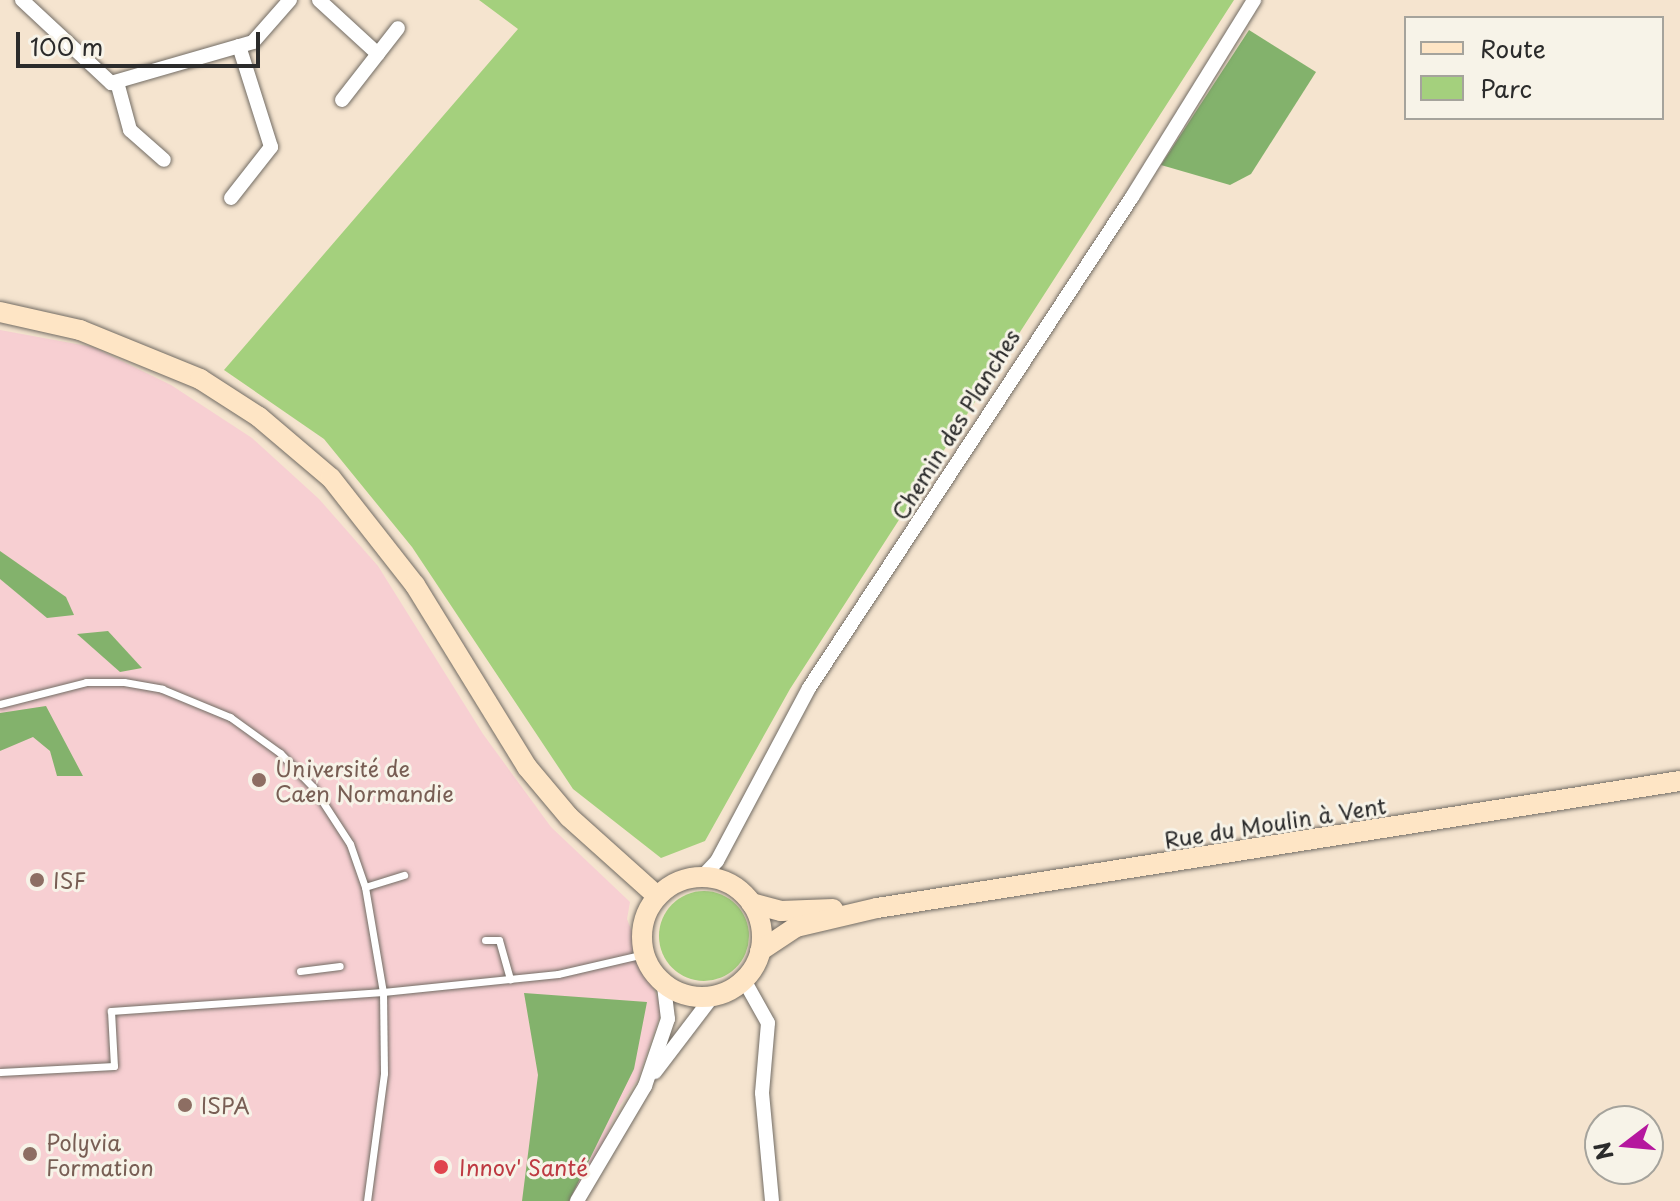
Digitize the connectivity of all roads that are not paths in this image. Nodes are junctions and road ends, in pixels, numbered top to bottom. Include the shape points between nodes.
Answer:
1 (22, 0) edge
2 (290, 0) edge
3 (319, 0) edge
4 (1254, 0) edge
5 (398, 28) dead end
6 (239, 46) junction
7 (378, 54) junction
8 (117, 82) junction
9 (342, 100) dead end
10 (164, 160) dead end
11 (231, 198) dead end
12 (0, 312) edge
13 (0, 704) edge
14 (1680, 781) edge
15 (404, 875) dead end
16 (702, 877) junction
17 (365, 887) junction
18 (657, 896) junction
19 (751, 903) junction
20 (877, 908) junction
21 (485, 940) dead end
22 (760, 951) junction
23 (644, 954) junction
24 (340, 966) dead end
25 (300, 971) dead end
26 (510, 979) junction
27 (744, 980) junction
28 (664, 984) junction
29 (383, 992) junction
30 (713, 996) junction
31 (0, 1072) edge
32 (645, 1086) junction
33 (367, 1201) edge
34 (577, 1201) edge
35 (772, 1201) edge

1 - 8 street via 107,81
2 - 6 street via 253,42
3 - 7 street
4 - 16 street, Chemin des Planches via 1132,197 809,688 717,861
5 - 7 street
6 - 8 street
6 - 11 street via 271,147
7 - 9 street
8 - 10 street via 130,130
12 - 18 main road via 80,330 200,379 259,417 331,478 384,540 527,767 569,817
13 - 17 lane via 86,682 124,682 162,689 230,717 280,753 313,787 350,844
14 - 20 main road, Rue du Moulin à Vent
15 - 17 lane
16 - 18 main road via 670,885
16 - 19 main road via 737,888
17 - 29 lane
18 - 23 main road via 643,923
19 - 20 main road via 781,911
19 - 22 main road via 760,922
20 - 22 main road via 796,927
21 - 26 lane via 499,940
22 - 27 main road
23 - 26 lane
23 - 28 main road
24 - 25 lane
26 - 29 lane
27 - 30 main road
27 - 35 street via 768,1023 762,1093
28 - 30 main road via 687,995
28 - 32 street via 668,1019
29 - 31 lane via 111,1011 114,1066
29 - 33 lane via 384,1073
30 - 32 street
32 - 34 street

